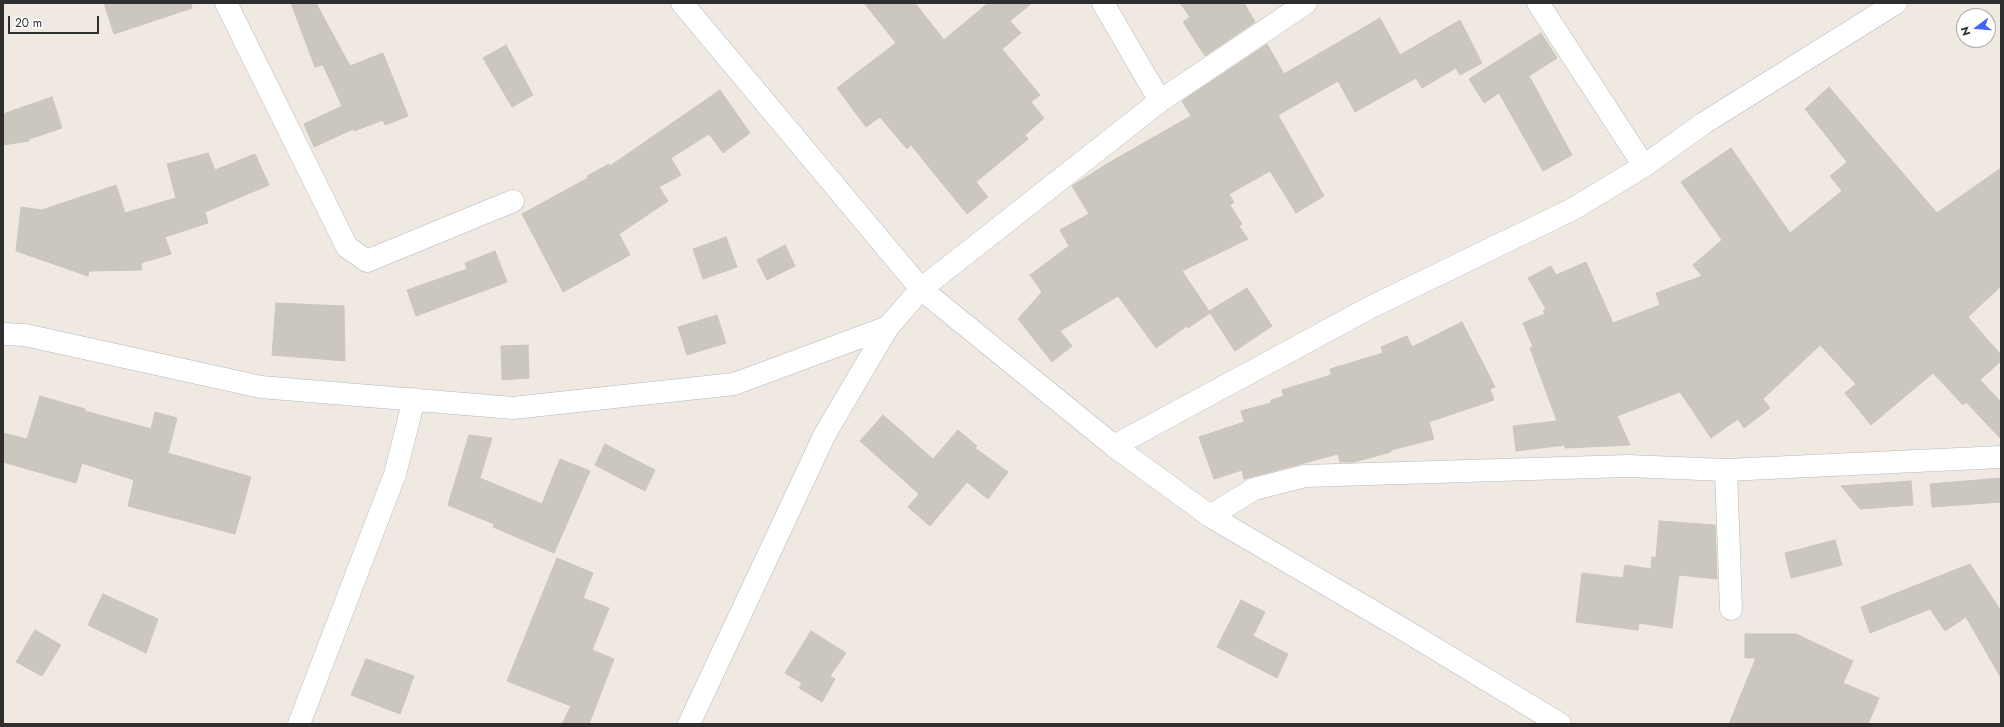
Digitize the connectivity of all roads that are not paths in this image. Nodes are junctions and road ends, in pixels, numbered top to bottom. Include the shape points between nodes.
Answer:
1 (226, 3) edge
2 (682, 3) edge
3 (1103, 3) edge
4 (1306, 3) edge
5 (1538, 3) edge
6 (1896, 3) edge
7 (1160, 101) junction
8 (1644, 166) junction
9 (513, 202) dead end
10 (921, 289) junction
11 (888, 327) junction
12 (3, 334) edge
13 (414, 399) junction
14 (1114, 446) junction
15 (2001, 457) edge
16 (1726, 470) junction
17 (1210, 516) junction
18 (1731, 609) dead end
19 (299, 724) edge
20 (689, 724) edge
21 (1560, 724) edge

1 - 9 street via 347,247 367,262
2 - 10 street
3 - 7 street
4 - 7 street
5 - 8 street
6 - 8 street via 1704,123
7 - 10 street
8 - 14 street via 1574,209 1371,308
10 - 11 street
10 - 14 street
11 - 13 street via 734,384 513,408
11 - 20 street via 825,434
12 - 13 street via 24,335 261,387
13 - 19 street via 395,474
14 - 17 street
15 - 16 street
16 - 17 street via 1628,466 1305,476 1254,489
16 - 18 street
17 - 21 street

